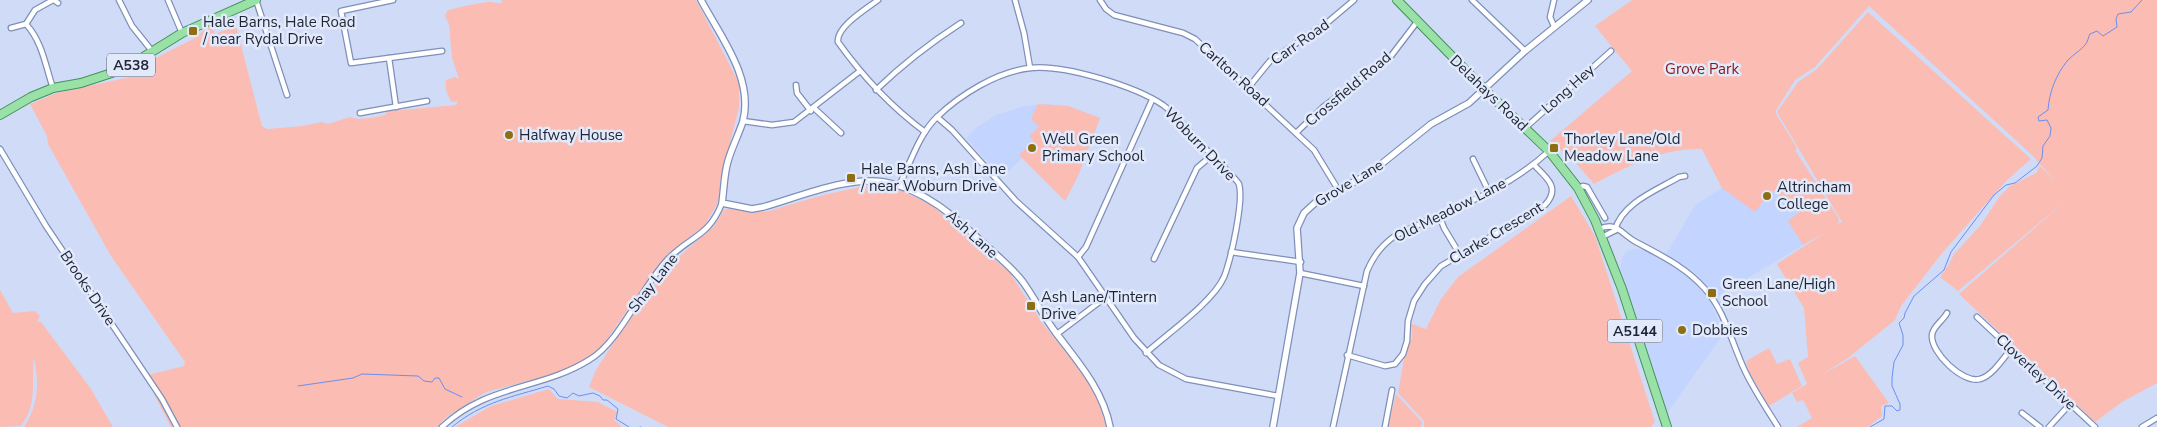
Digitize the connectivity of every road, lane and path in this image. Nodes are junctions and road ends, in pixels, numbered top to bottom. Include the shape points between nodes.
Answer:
1 (119, 0) edge
2 (168, 0) edge
3 (256, 0) edge
4 (393, 0) edge
5 (701, 0) edge
6 (878, 0) edge
7 (1015, 0) edge
8 (1100, 0) edge
9 (1354, 0) edge
10 (1397, 0) edge
11 (1472, 0) edge
12 (1554, 0) edge
13 (1588, 0) edge
14 (55, 1) edge
15 (378, 1) edge
16 (961, 22) dead end
17 (1418, 22) junction
18 (26, 24) junction
19 (1554, 26) junction
20 (11, 28) dead end
21 (182, 33) junction
22 (152, 51) junction
23 (442, 51) dead end
24 (1524, 51) junction
25 (1612, 51) dead end
26 (389, 58) junction
27 (1030, 68) junction
28 (860, 71) junction
29 (796, 85) dead end
30 (53, 88) junction
31 (1248, 88) junction
32 (1484, 89) junction
33 (876, 90) junction
34 (287, 95) dead end
35 (1152, 100) junction
36 (427, 101) dead end
37 (396, 106) junction
38 (813, 110) junction
39 (360, 113) dead end
40 (0, 114) edge
41 (937, 117) junction
42 (743, 121) junction
43 (1525, 128) junction
44 (925, 132) junction
45 (1297, 132) junction
46 (841, 133) dead end
47 (0, 149) edge
48 (1549, 151) junction
49 (1211, 156) junction
50 (1473, 159) dead end
51 (1534, 165) junction
52 (1685, 176) dead end
53 (899, 186) junction
54 (1578, 188) junction
55 (1339, 191) junction
56 (1489, 192) junction
57 (722, 203) junction
58 (1439, 215) junction
59 (1605, 218) dead end
60 (1617, 229) junction
61 (1601, 233) junction
62 (1231, 252) junction
63 (1459, 253) junction
64 (1078, 258) junction
65 (1154, 259) dead end
66 (1301, 262) junction
67 (1300, 273) junction
68 (1364, 286) junction
69 (1106, 297) junction
70 (1947, 313) dead end
71 (1977, 317) dead end
72 (1057, 334) junction
73 (2011, 349) junction
74 (1146, 353) junction
75 (1347, 355) junction
76 (1392, 390) dead end
77 (1278, 396) junction
78 (2070, 404) junction
79 (2022, 413) dead end
80 (2157, 418) edge
81 (176, 427) edge
82 (442, 427) edge
83 (1110, 427) edge
84 (1273, 427) edge
85 (1335, 427) edge
86 (1385, 427) edge
87 (1667, 427) edge
88 (1778, 427) edge
89 (2040, 427) edge
90 (2049, 427) edge
91 (2095, 427) edge
92 (2142, 427) edge

1 - 22 street via 132,26
2 - 21 street
3 - 21 main road, A538
3 - 34 street
4 - 15 street
5 - 42 street, Shay Lane via 743,81
6 - 28 street via 841,29 837,36
7 - 27 street
8 - 31 street, Carlton Road via 1114,15 1195,39
9 - 31 street, Carr Road via 1328,22 1270,61
10 - 17 main road, Delahays Road / A5144
11 - 24 street
12 - 19 street via 1550,17
13 - 19 street, Grove Lane
14 - 18 street via 35,10
15 - 26 street via 341,11 351,63
16 - 33 street via 927,45
17 - 32 main road, Delahays Road / A5144
17 - 45 street, Crossfield Road via 1391,56 1323,107
18 - 20 street
18 - 30 street via 41,47
19 - 24 street, Grove Lane
21 - 22 main road, A538
22 - 30 main road, A538 via 137,62 107,75
23 - 26 street
24 - 32 street, Grove Lane
25 - 43 street, Long Hey
26 - 37 street
27 - 35 street, Woburn Drive via 1071,70 1114,83
27 - 41 street, Woburn Drive via 983,84
28 - 33 street
28 - 38 street
29 - 38 street via 798,93
30 - 40 main road, A538
31 - 45 street, Carlton Road
32 - 43 main road, Delahays Road / A5144
32 - 55 street, Grove Lane via 1469,103 1431,124 1369,174
33 - 44 street
35 - 49 street, Woburn Drive via 1175,115
35 - 64 street via 1086,247
36 - 37 street
37 - 39 street
38 - 42 street via 794,122
38 - 46 street
41 - 44 street, Woburn Drive
41 - 64 street via 1016,201
42 - 57 street, Shay Lane via 728,163
43 - 48 main road, Delahays Road / A5144
44 - 53 street, Woburn Drive
45 - 55 street, Carlton Road via 1314,150
47 - 81 street, Brooks Drive via 46,226 162,399
48 - 51 street, Old Meadow Lane
48 - 54 main road, Delahays Road / A5144
49 - 62 street, Woburn Drive via 1238,182 1241,197
49 - 65 street via 1197,168
50 - 56 street
51 - 56 street, Old Meadow Lane
51 - 63 street, Clarke Crescent via 1549,180 1551,198
52 - 60 street via 1639,199 1619,219
53 - 57 street, Ash Lane via 864,181 838,185 752,209
53 - 72 street, Ash Lane via 952,214 1022,281
54 - 59 street, Delahays Road via 1587,187
54 - 61 main road, Delahays Road / A5144
55 - 66 street, Grove Lane via 1309,207 1300,220 1297,236
56 - 58 street, Old Meadow Lane
57 - 82 street, Shay Lane via 707,228 667,261 606,347 589,360 540,380 490,395
58 - 63 street
58 - 68 street, Old Meadow Lane via 1382,245 1366,270
60 - 61 street
60 - 88 street via 1681,268 1706,290 1719,310 1747,375
61 - 87 main road, A5144
62 - 66 street
62 - 74 street, Woburn Drive via 1213,294
63 - 75 street, Clarke Crescent via 1441,266 1414,300 1407,341 1395,364 1385,366
64 - 69 street
66 - 67 street, Grove Lane
67 - 68 street
67 - 77 street, Grove Lane
68 - 75 street, Old Meadow Lane
69 - 72 street
69 - 74 street
70 - 73 street via 1942,324 1932,333 1934,347 1965,378 1977,380 1984,377
71 - 73 street, Cloverley Drive
72 - 83 street, Ash Lane via 1094,384
73 - 78 street, Cloverley Drive
74 - 77 street via 1159,365 1186,379
75 - 85 street, Old Meadow Lane
76 - 86 street
77 - 84 street, Grove Lane
78 - 90 street
78 - 91 street, Cloverley Drive
79 - 89 street
80 - 92 street

